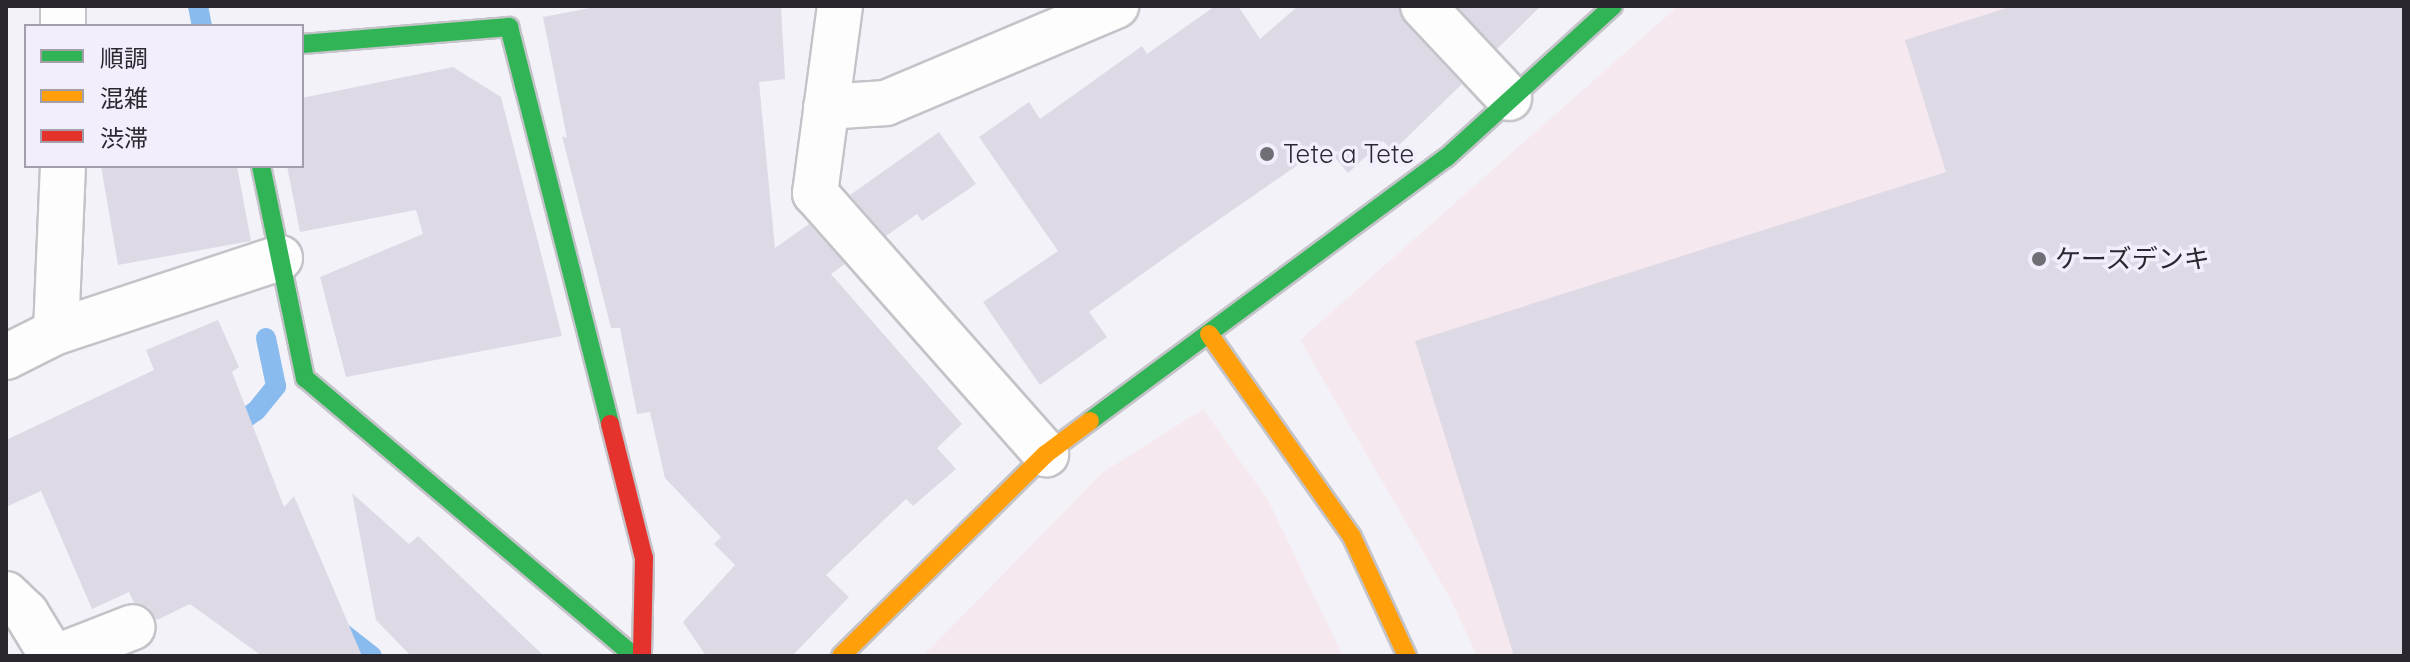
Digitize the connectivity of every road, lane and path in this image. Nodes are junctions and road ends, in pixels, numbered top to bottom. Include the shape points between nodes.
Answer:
1 (840, 6) edge
2 (1116, 6) edge
3 (1423, 6) edge
4 (1613, 6) edge
5 (304, 44) edge
6 (1509, 98) junction
7 (826, 107) junction
8 (63, 168) edge
9 (261, 168) edge
10 (280, 258) junction
11 (56, 332) junction
12 (1209, 334) junction
13 (6, 357) edge
14 (1046, 454) junction
15 (6, 594) edge
16 (133, 627) dead end
17 (52, 656) edge
18 (59, 656) edge
19 (634, 656) edge
20 (642, 656) edge
21 (841, 656) edge
22 (1407, 656) edge

1 - 7 street
2 - 7 street via 886,103
3 - 6 street
4 - 6 street
5 - 20 street via 509,27 644,558
6 - 12 street via 1446,158
7 - 14 street via 815,193
8 - 11 street
9 - 10 street
10 - 11 street
10 - 19 street via 305,378
11 - 13 street
12 - 14 street
12 - 22 street via 1352,537
14 - 21 street
15 - 17 street via 26,613
16 - 18 street

